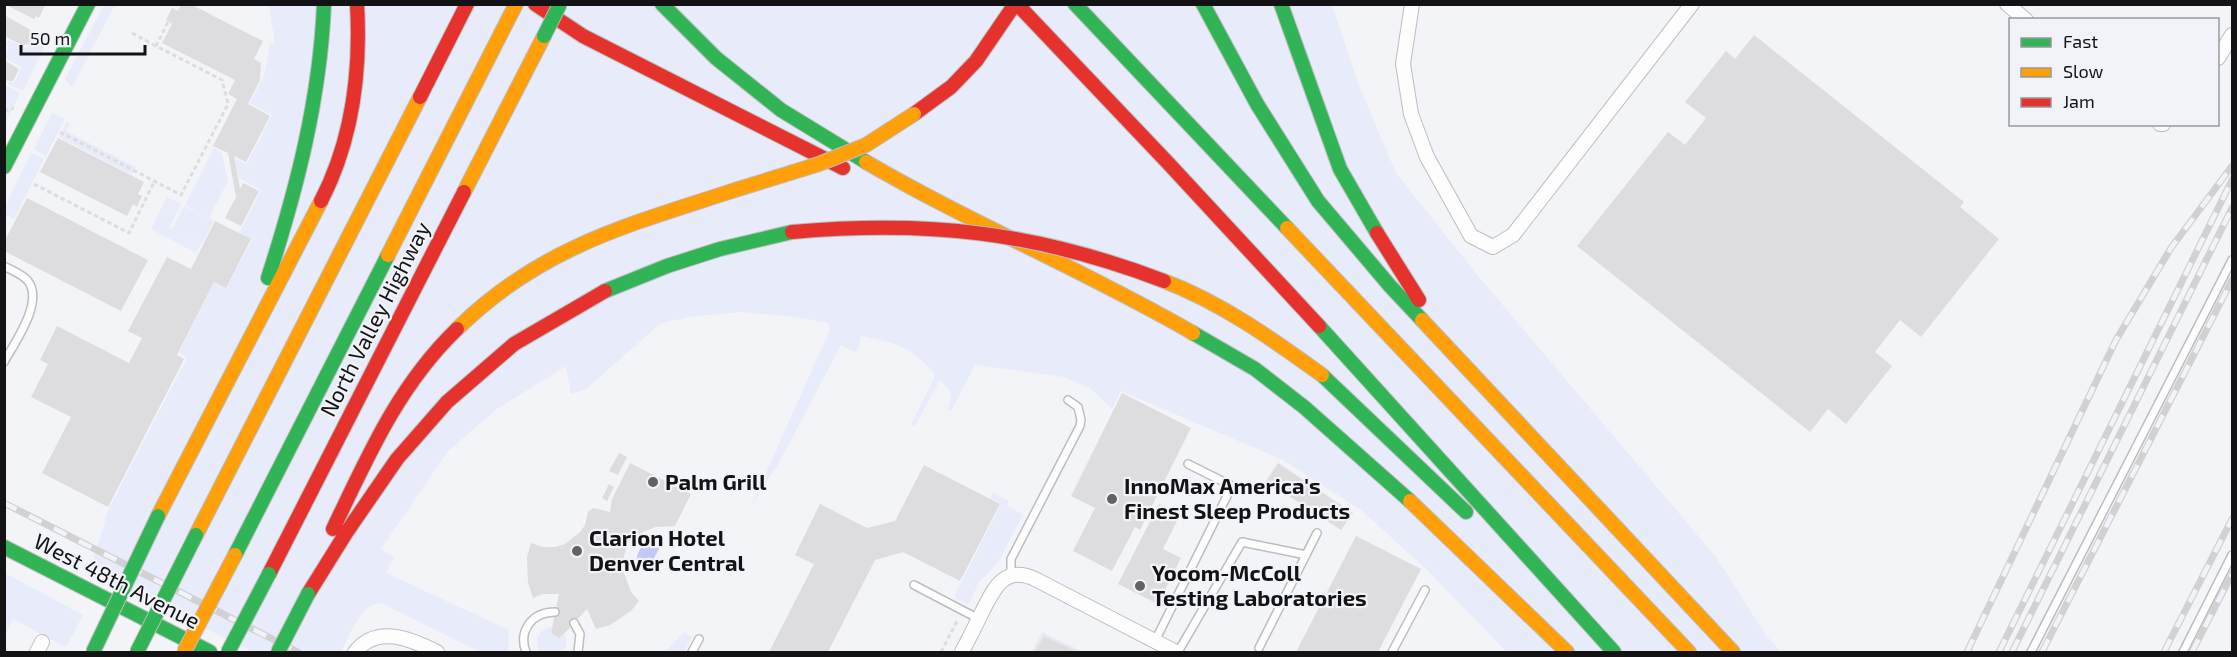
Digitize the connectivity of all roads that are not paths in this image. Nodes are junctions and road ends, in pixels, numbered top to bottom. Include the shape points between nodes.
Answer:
1 (88, 4) edge
2 (324, 4) edge
3 (467, 4) edge
4 (516, 4) edge
5 (535, 4) edge
6 (560, 4) edge
7 (662, 4) edge
8 (1016, 4) edge
9 (1076, 4) edge
10 (1203, 4) edge
11 (1281, 4) edge
12 (1412, 4) edge
13 (1692, 4) edge
14 (2007, 4) edge
15 (358, 7) edge
16 (2024, 18) edge
17 (2232, 35) edge
18 (2219, 55) edge
19 (4, 167) edge
20 (857, 175) dead end
21 (878, 185) dead end
22 (2232, 260) edge
23 (4, 266) edge
24 (1065, 267) junction
25 (242, 355) junction
26 (4, 362) edge
27 (1483, 384) junction
28 (1068, 400) dead end
29 (1188, 464) dead end
30 (1473, 519) dead end
31 (1317, 533) dead end
32 (1498, 544) dead end
33 (4, 547) edge
34 (1306, 555) junction
35 (2232, 555) edge
36 (1011, 576) junction
37 (914, 585) dead end
38 (1425, 590) dead end
39 (308, 594) junction
40 (555, 612) dead end
41 (979, 619) junction
42 (574, 623) dead end
43 (387, 636) junction
44 (699, 639) dead end
45 (1155, 641) junction
46 (1259, 648) dead end
47 (93, 652) edge
48 (137, 652) edge
49 (183, 652) edge
50 (210, 652) edge
51 (228, 652) edge
52 (278, 652) edge
53 (355, 652) edge
54 (368, 652) edge
55 (437, 652) edge
56 (526, 652) edge
57 (578, 652) edge
58 (692, 652) edge
59 (962, 652) edge
60 (1177, 652) edge
61 (1392, 652) edge
62 (1567, 652) edge
63 (1606, 652) edge
64 (1614, 652) edge
65 (1689, 652) edge
66 (1733, 652) edge
67 (2031, 652) edge
68 (2183, 652) edge

1 - 19 main road
2 - 25 main road via 318,80 302,163
3 - 48 main road, bridge
4 - 49 main road, bridge
5 - 20 main road via 583,36
6 - 51 main road, North Valley Highway, bridge
7 - 24 main road via 716,58 781,110 893,178
8 - 39 main road, bridge via 976,61 951,87 866,145 594,239 548,260 501,290 464,321 403,393 333,528
8 - 64 main road via 1345,354
9 - 65 main road
10 - 27 main road via 1257,104 1318,201 1390,286
11 - 27 main road via 1340,169 1418,298
12 - 13 street via 1403,64 1411,114 1427,157 1471,236 1492,247 1513,236
14 - 16 street
15 - 25 main road via 356,88 342,149 320,205
17 - 18 street
21 - 24 main road
22 - 67 lane
23 - 26 lane via 27,279 34,296
24 - 62 main road via 1138,301 1255,369 1296,400 1430,518
25 - 47 main road, bridge
27 - 66 main road
28 - 36 lane via 1078,407 1082,420 1011,559
29 - 45 lane via 1232,486
30 - 39 main road, bridge via 1322,375 1272,338 1220,307 1146,273 1057,247 956,229 884,226 792,232 720,249 598,294 514,344 447,402 397,459
31 - 34 lane
32 - 63 main road
33 - 50 main road, West 48th Avenue
34 - 46 lane
34 - 60 lane via 1242,542
35 - 68 lane
36 - 41 street via 998,584
36 - 45 street via 1028,576
37 - 41 lane
38 - 61 lane
39 - 52 main road, bridge
40 - 56 lane via 541,614 529,623 523,643
41 - 59 street
42 - 57 lane via 580,634
43 - 53 street via 367,641
43 - 54 street
43 - 55 street via 413,641
44 - 58 lane
45 - 60 street

